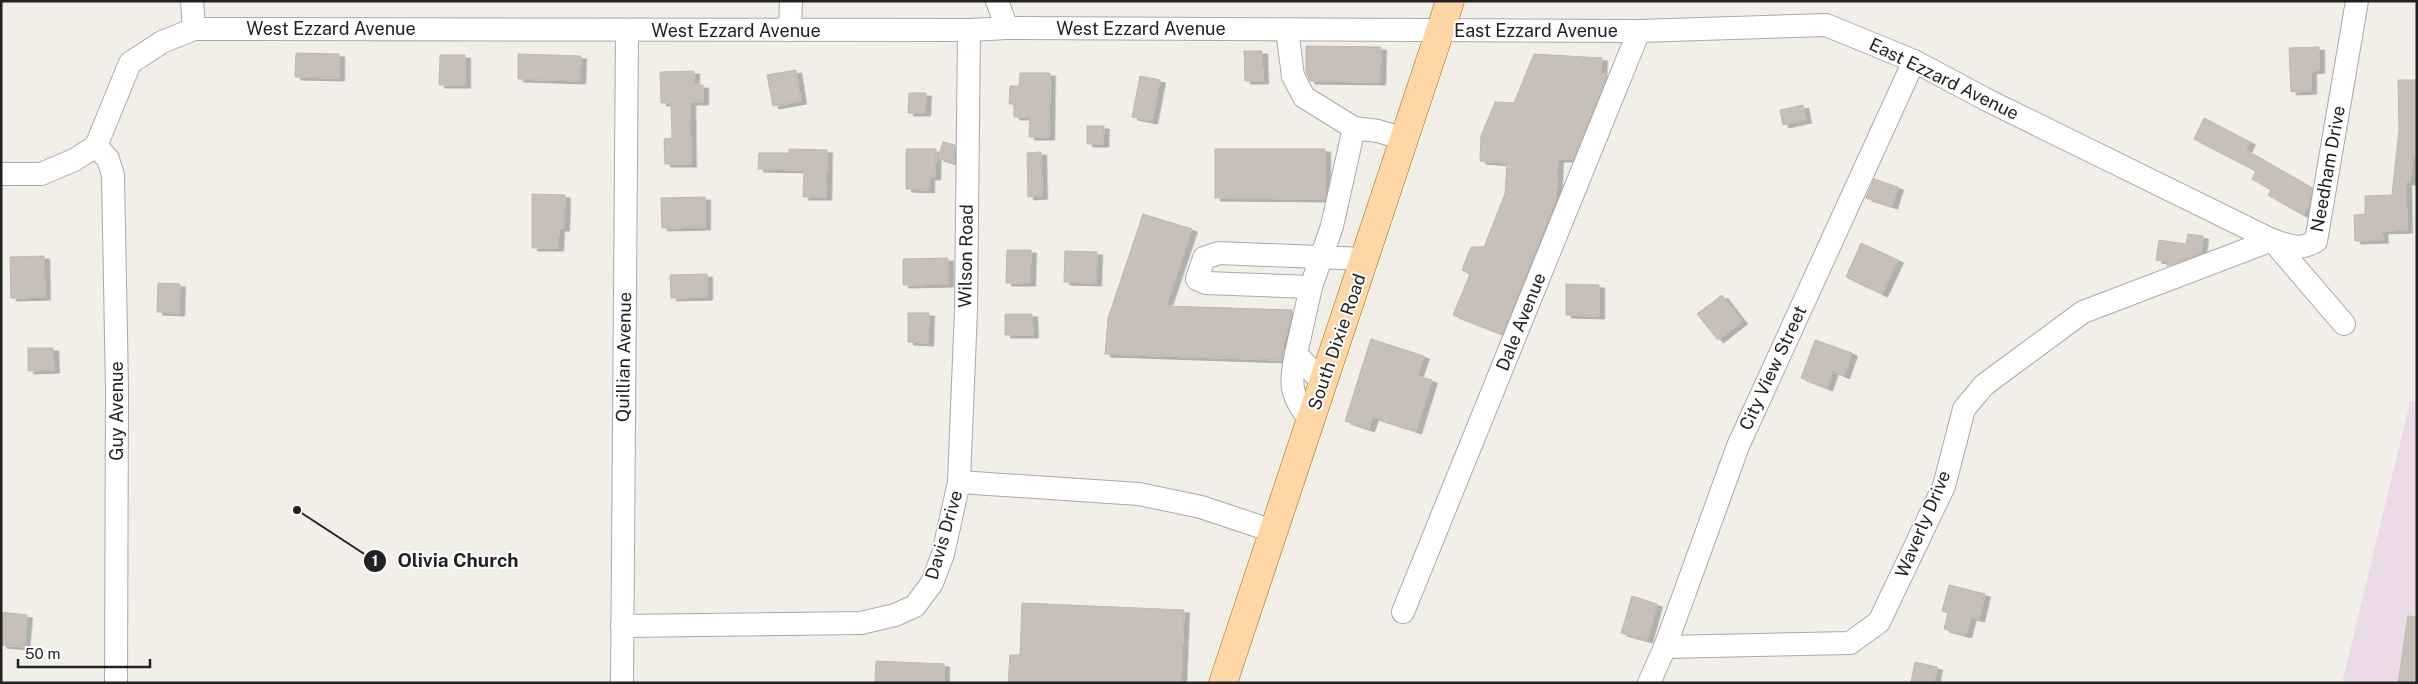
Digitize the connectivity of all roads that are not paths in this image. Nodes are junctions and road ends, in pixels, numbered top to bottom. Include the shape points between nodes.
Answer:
1 (192, 1) edge
2 (791, 1) edge
3 (997, 1) edge
4 (1450, 1) edge
5 (2357, 1) edge
6 (1007, 28) junction
7 (194, 29) junction
8 (790, 30) junction
9 (970, 30) junction
10 (1287, 30) junction
11 (627, 31) junction
12 (1440, 31) junction
13 (1639, 31) junction
14 (1914, 61) junction
15 (1354, 128) junction
16 (1404, 139) junction
17 (96, 146) junction
18 (1, 174) edge
19 (2272, 240) junction
20 (1321, 257) junction
21 (1364, 259) junction
22 (1311, 287) junction
23 (2344, 324) dead end
24 (1296, 354) junction
25 (1323, 383) junction
26 (1310, 421) junction
27 (959, 482) junction
28 (1273, 531) junction
29 (1403, 612) dead end
30 (622, 626) junction
31 (1665, 647) junction
32 (116, 683) edge
33 (622, 683) edge
34 (1223, 683) edge
35 (1649, 683) edge

1 - 7 street
2 - 8 street
3 - 6 street
4 - 12 main road, South Dixie Road
5 - 19 street, Needham Drive via 2316,241 2305,247
6 - 9 street, West Ezzard Avenue
6 - 10 street, West Ezzard Avenue
7 - 11 street, West Ezzard Avenue
7 - 17 street, West Ezzard Avenue via 162,42 130,62
8 - 9 street, West Ezzard Avenue
8 - 11 street, West Ezzard Avenue
9 - 27 street, Wilson Road via 966,310
10 - 12 street, West Ezzard Avenue
10 - 15 street via 1293,76 1304,97
11 - 30 street, Quillian Avenue
12 - 13 street, East Ezzard Avenue
12 - 16 main road, South Dixie Road
13 - 14 street, East Ezzard Avenue via 1826,24
13 - 29 street, Dale Avenue
14 - 19 street, East Ezzard Avenue
14 - 31 street, City View Street via 1738,446
15 - 16 street
15 - 20 street via 1332,226
16 - 21 main road, South Dixie Road
17 - 18 street via 41,174
17 - 32 street, Guy Avenue via 108,158 113,175 117,389
19 - 23 street
19 - 31 street, Waverly Drive via 2083,312 1984,385 1964,408 1944,486 1879,622 1850,643
20 - 21 street
20 - 22 street
20 - 22 street via 1219,253 1204,258 1197,279 1206,283
21 - 25 main road, South Dixie Road
22 - 24 street
24 - 25 street
24 - 26 street via 1291,377 1295,400
25 - 26 main road, South Dixie Road
26 - 28 main road, South Dixie Road
27 - 28 street, Davis Drive via 1139,494 1201,507
27 - 30 street, Davis Drive via 932,583 915,606 895,615 860,623
28 - 34 main road, South Dixie Road
30 - 33 street, Quillian Avenue
31 - 35 street, City View Street

